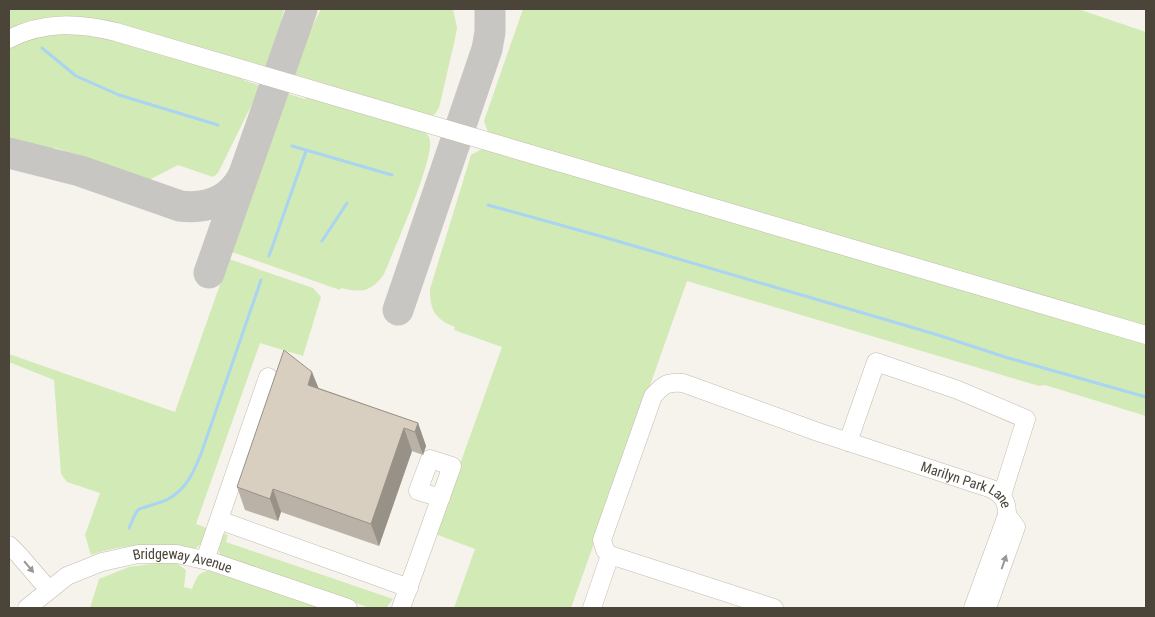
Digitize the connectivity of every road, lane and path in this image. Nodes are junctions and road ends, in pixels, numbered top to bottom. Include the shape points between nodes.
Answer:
1 (9, 39) edge
2 (1146, 335) edge
3 (268, 377) dead end
4 (848, 442) junction
5 (1002, 495) junction
6 (441, 498) dead end
7 (1007, 515) junction
8 (219, 520) junction
9 (9, 545) edge
10 (610, 555) junction
11 (205, 560) junction
12 (409, 588) junction
13 (49, 590) junction
14 (27, 608) edge
15 (348, 608) edge
16 (401, 608) edge
17 (592, 608) edge
18 (774, 608) edge
19 (974, 608) edge
20 (987, 608) edge

1 - 2 street via 50,26 92,26 116,32
3 - 8 street
4 - 5 street, Marilyn Park Lane
4 - 5 street via 876,362 958,390 1026,419
4 - 10 street, Marilyn Park Lane via 683,383 670,382 653,396 602,540
5 - 7 street, Marilyn Park Lane via 1007,504
6 - 12 street
7 - 19 street, Marilyn Park Lane
20 -> 7 street via 1016,527
8 - 11 street
8 - 12 street
9 -> 13 street
10 - 17 street
10 - 18 street
11 - 13 street, Bridgeway Avenue via 177,554 138,554 102,562 67,576
11 - 15 street, Bridgeway Avenue
12 - 16 street
13 - 14 street, Bridgeway Avenue

